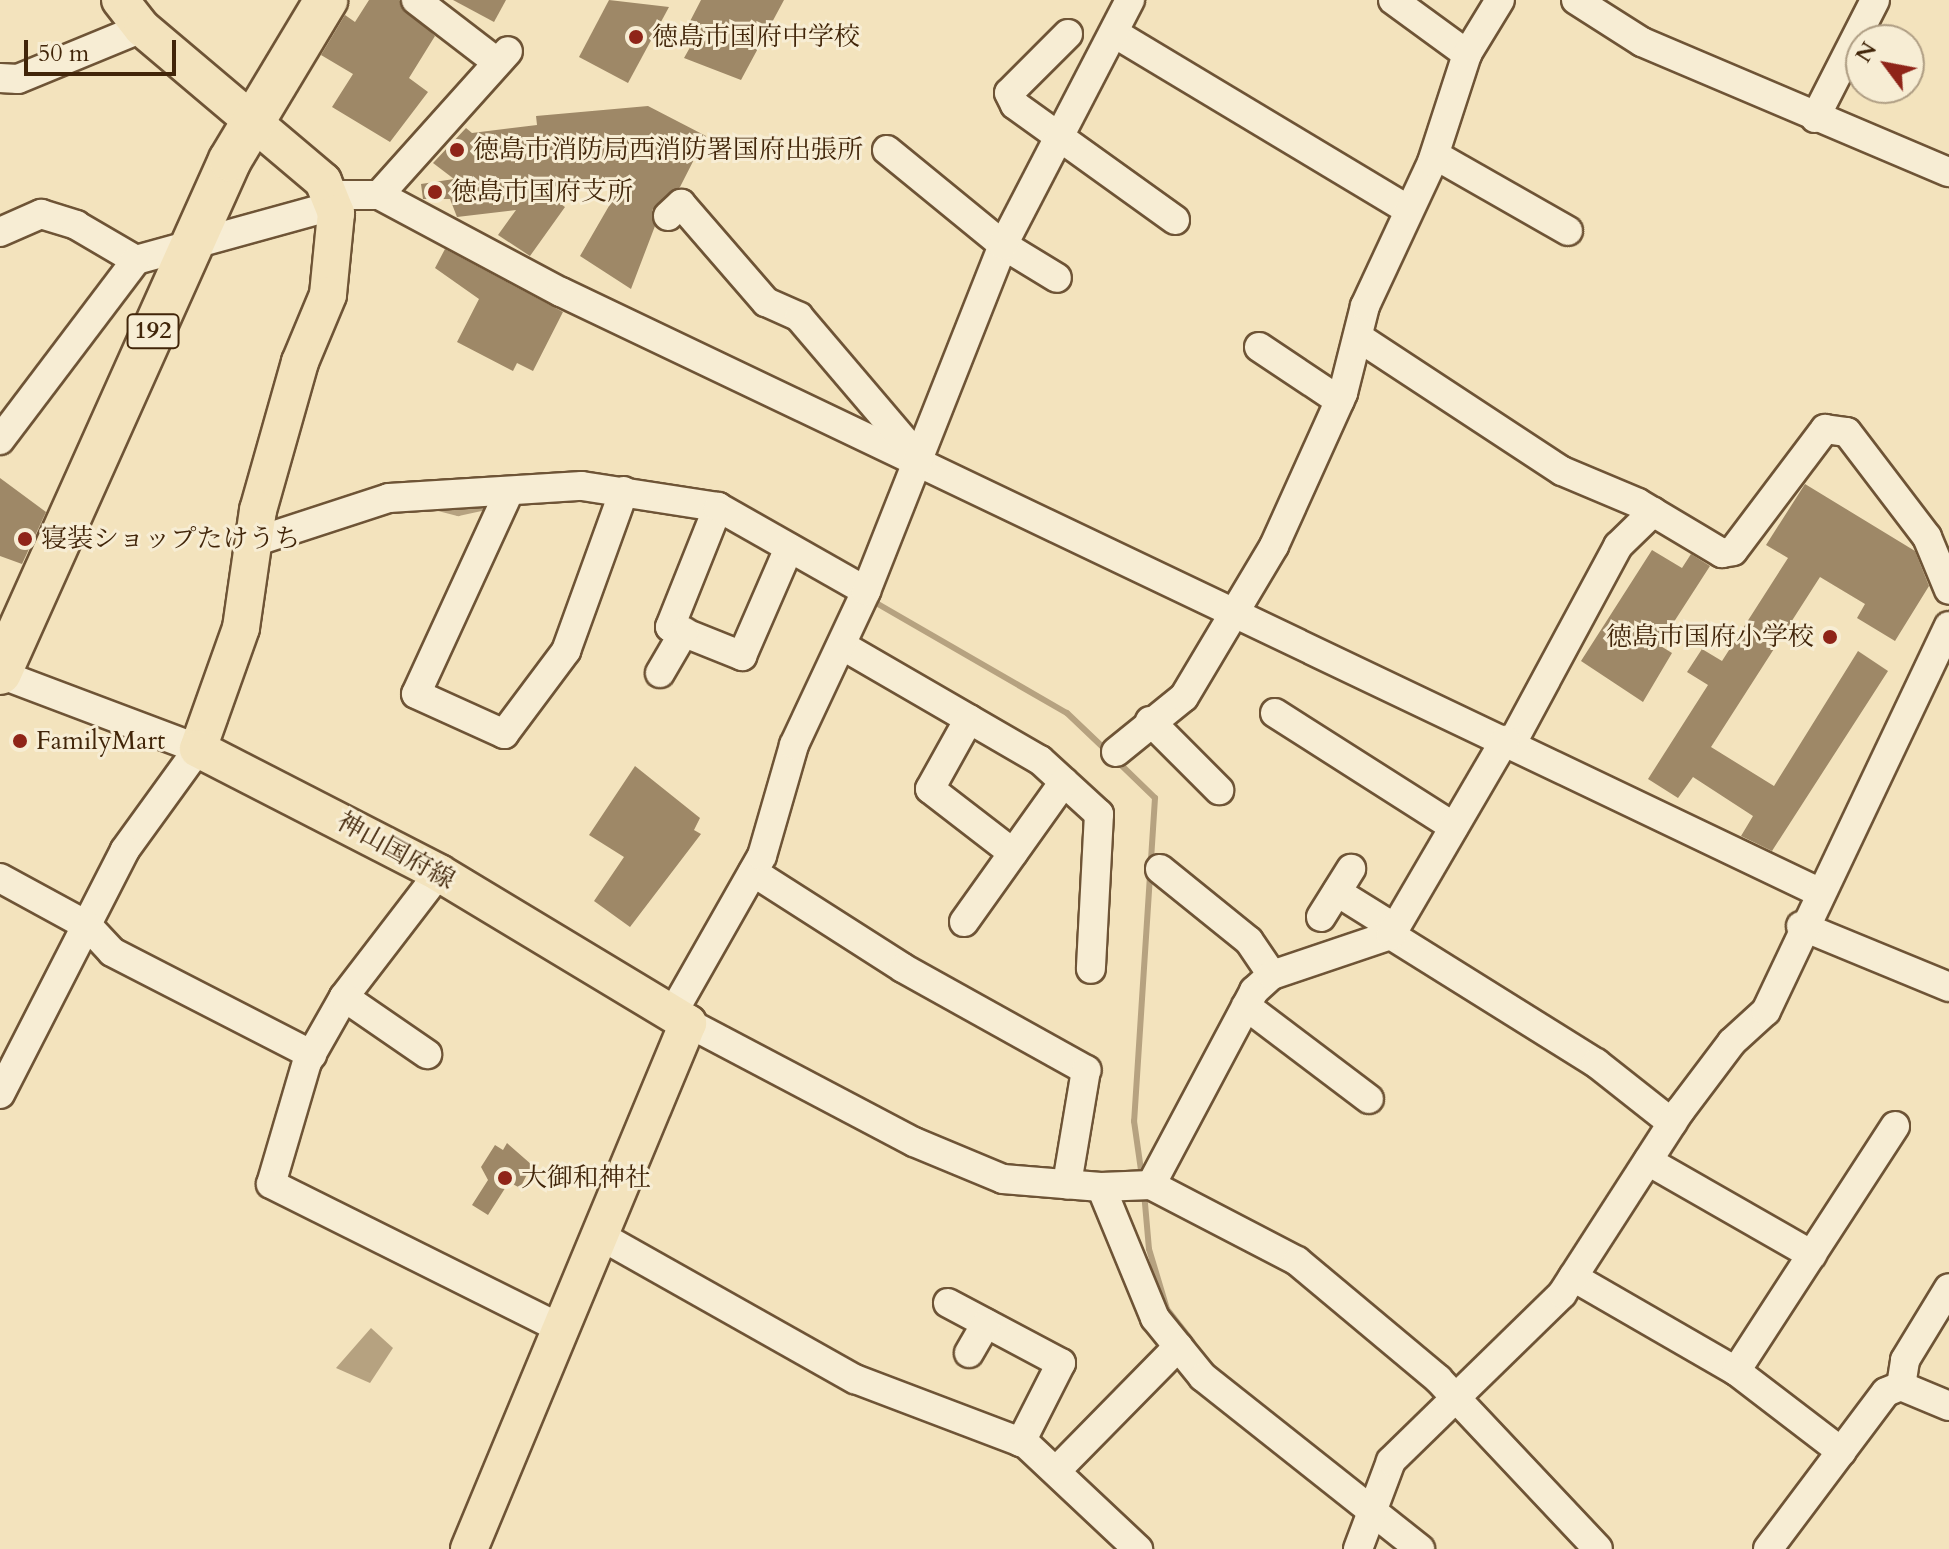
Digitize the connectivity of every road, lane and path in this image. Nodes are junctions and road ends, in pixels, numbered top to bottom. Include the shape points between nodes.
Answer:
1 (120, 0) edge
2 (326, 0) edge
3 (416, 0) edge
4 (1130, 0) edge
5 (1393, 0) edge
6 (1500, 0) edge
7 (1875, 0) edge
8 (1579, 1) edge
9 (142, 28) junction
10 (1114, 33) junction
11 (1068, 34) dead end
12 (1467, 54) junction
13 (0, 78) edge
14 (254, 117) junction
15 (1815, 118) junction
16 (1059, 139) junction
17 (887, 150) dead end
18 (1435, 155) junction
19 (1949, 172) edge
20 (379, 195) junction
21 (334, 200) junction
22 (1407, 209) junction
23 (668, 216) dead end
24 (1175, 220) dead end
25 (1568, 231) dead end
26 (0, 232) edge
27 (193, 245) junction
28 (1003, 245) junction
29 (136, 260) junction
30 (1057, 278) dead end
31 (1358, 337) junction
32 (1259, 347) dead end
33 (1340, 401) junction
34 (0, 440) edge
35 (919, 458) junction
36 (624, 491) junction
37 (509, 492) junction
38 (718, 507) junction
39 (1653, 512) junction
40 (251, 543) junction
41 (789, 548) junction
42 (1949, 590) edge
43 (866, 591) junction
44 (1236, 611) junction
45 (1949, 626) edge
46 (684, 632) junction
47 (843, 646) junction
48 (660, 673) dead end
49 (0, 674) edge
50 (1275, 713) dead end
51 (969, 719) junction
52 (1150, 721) junction
53 (1508, 741) junction
54 (198, 749) junction
55 (1116, 752) dead end
56 (1064, 782) junction
57 (1219, 790) dead end
58 (1454, 827) junction
59 (1013, 853) junction
60 (1160, 869) dead end
61 (753, 872) junction
62 (439, 873) junction
63 (0, 878) edge
64 (1817, 891) junction
65 (1321, 917) dead end
66 (964, 922) dead end
67 (88, 926) junction
68 (1801, 926) junction
69 (1391, 935) junction
70 (1091, 969) dead end
71 (1272, 975) junction
72 (1949, 987) edge
73 (344, 997) junction
74 (1246, 1006) junction
75 (680, 1020) junction
76 (427, 1054) dead end
77 (312, 1055) junction
78 (0, 1094) edge
79 (1369, 1099) dead end
80 (1672, 1123) junction
81 (1895, 1126) dead end
82 (1648, 1161) junction
83 (1067, 1184) junction
84 (1146, 1185) junction
85 (1101, 1187) junction
86 (599, 1235) junction
87 (1812, 1255) junction
88 (1573, 1277) junction
89 (1949, 1288) edge
90 (948, 1303) dead end
91 (986, 1323) junction
92 (560, 1328) junction
93 (1178, 1347) junction
94 (969, 1353) dead end
95 (1736, 1371) junction
96 (1901, 1386) junction
97 (1453, 1398) junction
98 (1949, 1406) edge
99 (1021, 1442) junction
100 (1842, 1452) junction
101 (1057, 1470) junction
102 (1373, 1512) junction
103 (1132, 1547) edge
104 (469, 1549) edge
105 (1358, 1549) edge
106 (1420, 1549) edge
107 (1598, 1549) edge
108 (1768, 1549) edge

1 - 9 main road
2 - 14 highway, 192
3 - 20 street via 500,55
4 - 10 street
5 - 12 street
6 - 12 street
7 - 15 street
8 - 15 street via 1642,42
9 - 13 street via 18,79
9 - 14 main road
10 - 16 street
10 - 22 street
11 - 16 street via 1009,93
12 - 18 street
14 - 21 main road
14 - 27 highway, 192
15 - 19 street
16 - 24 street
16 - 28 street
17 - 28 street
18 - 22 street
18 - 25 street
20 - 21 street
20 - 35 street via 547,286
21 - 27 street
21 - 40 main road via 328,295 300,362
22 - 31 street
23 - 35 street via 681,204 766,302 799,317
26 - 29 street via 41,214 76,225
27 - 29 street
27 - 49 highway, 192
28 - 30 street
28 - 35 street
29 - 34 street
31 - 33 street
31 - 39 street via 1562,471
32 - 33 street
33 - 44 street via 1314,467
35 - 43 street
35 - 44 street
36 - 37 street
36 - 37 street via 566,651 504,734 416,694
36 - 38 street
37 - 40 street via 389,498
38 - 41 street
38 - 46 street via 670,627
39 - 42 street via 1722,553 1733,551 1825,429 1847,432 1927,537
39 - 53 street via 1618,546
40 - 54 main road via 241,628
41 - 43 street
41 - 46 street via 742,656
43 - 47 street
44 - 52 street via 1184,697
44 - 53 street
45 - 64 street
46 - 48 street
47 - 51 street
47 - 61 street via 794,745 776,820
49 - 54 street
50 - 58 street
51 - 56 street
51 - 59 street via 930,789
52 - 55 street
52 - 57 street
53 - 58 street
53 - 64 street
54 - 62 main road, 神山国府線
54 - 67 street via 125,850
56 - 59 street
56 - 70 street via 1099,814
58 - 69 street
59 - 66 street
60 - 71 street via 1249,941
61 - 75 street
61 - 83 street via 903,968 1086,1070
62 - 73 street
62 - 75 main road, 神山国府線
63 - 67 street
64 - 68 street
65 - 69 street via 1344,880
67 - 77 street via 112,952
67 - 78 street
68 - 72 street
68 - 80 street via 1766,1011 1732,1042
69 - 71 street
69 - 80 street via 1596,1063
71 - 74 street
73 - 76 street
73 - 77 street
74 - 79 street
74 - 84 street
75 - 83 street via 914,1142 1003,1179
75 - 86 main road
77 - 92 street via 271,1184
80 - 82 street
81 - 87 street
82 - 87 street
82 - 88 street
83 - 85 street
84 - 85 street
84 - 97 street via 1297,1261
85 - 93 street via 1133,1252 1155,1318
86 - 92 main road
86 - 99 street via 855,1379
87 - 95 street
88 - 95 street
88 - 97 street via 1526,1335
89 - 96 street via 1905,1360
90 - 91 street
91 - 94 street
91 - 99 street via 1061,1363
92 - 104 main road
93 - 101 street
93 - 102 street via 1203,1377
95 - 100 street
96 - 98 street
96 - 100 street via 1886,1392
97 - 102 street via 1391,1461
97 - 107 street
99 - 101 street
100 - 108 street
101 - 103 street
102 - 105 street
102 - 106 street

